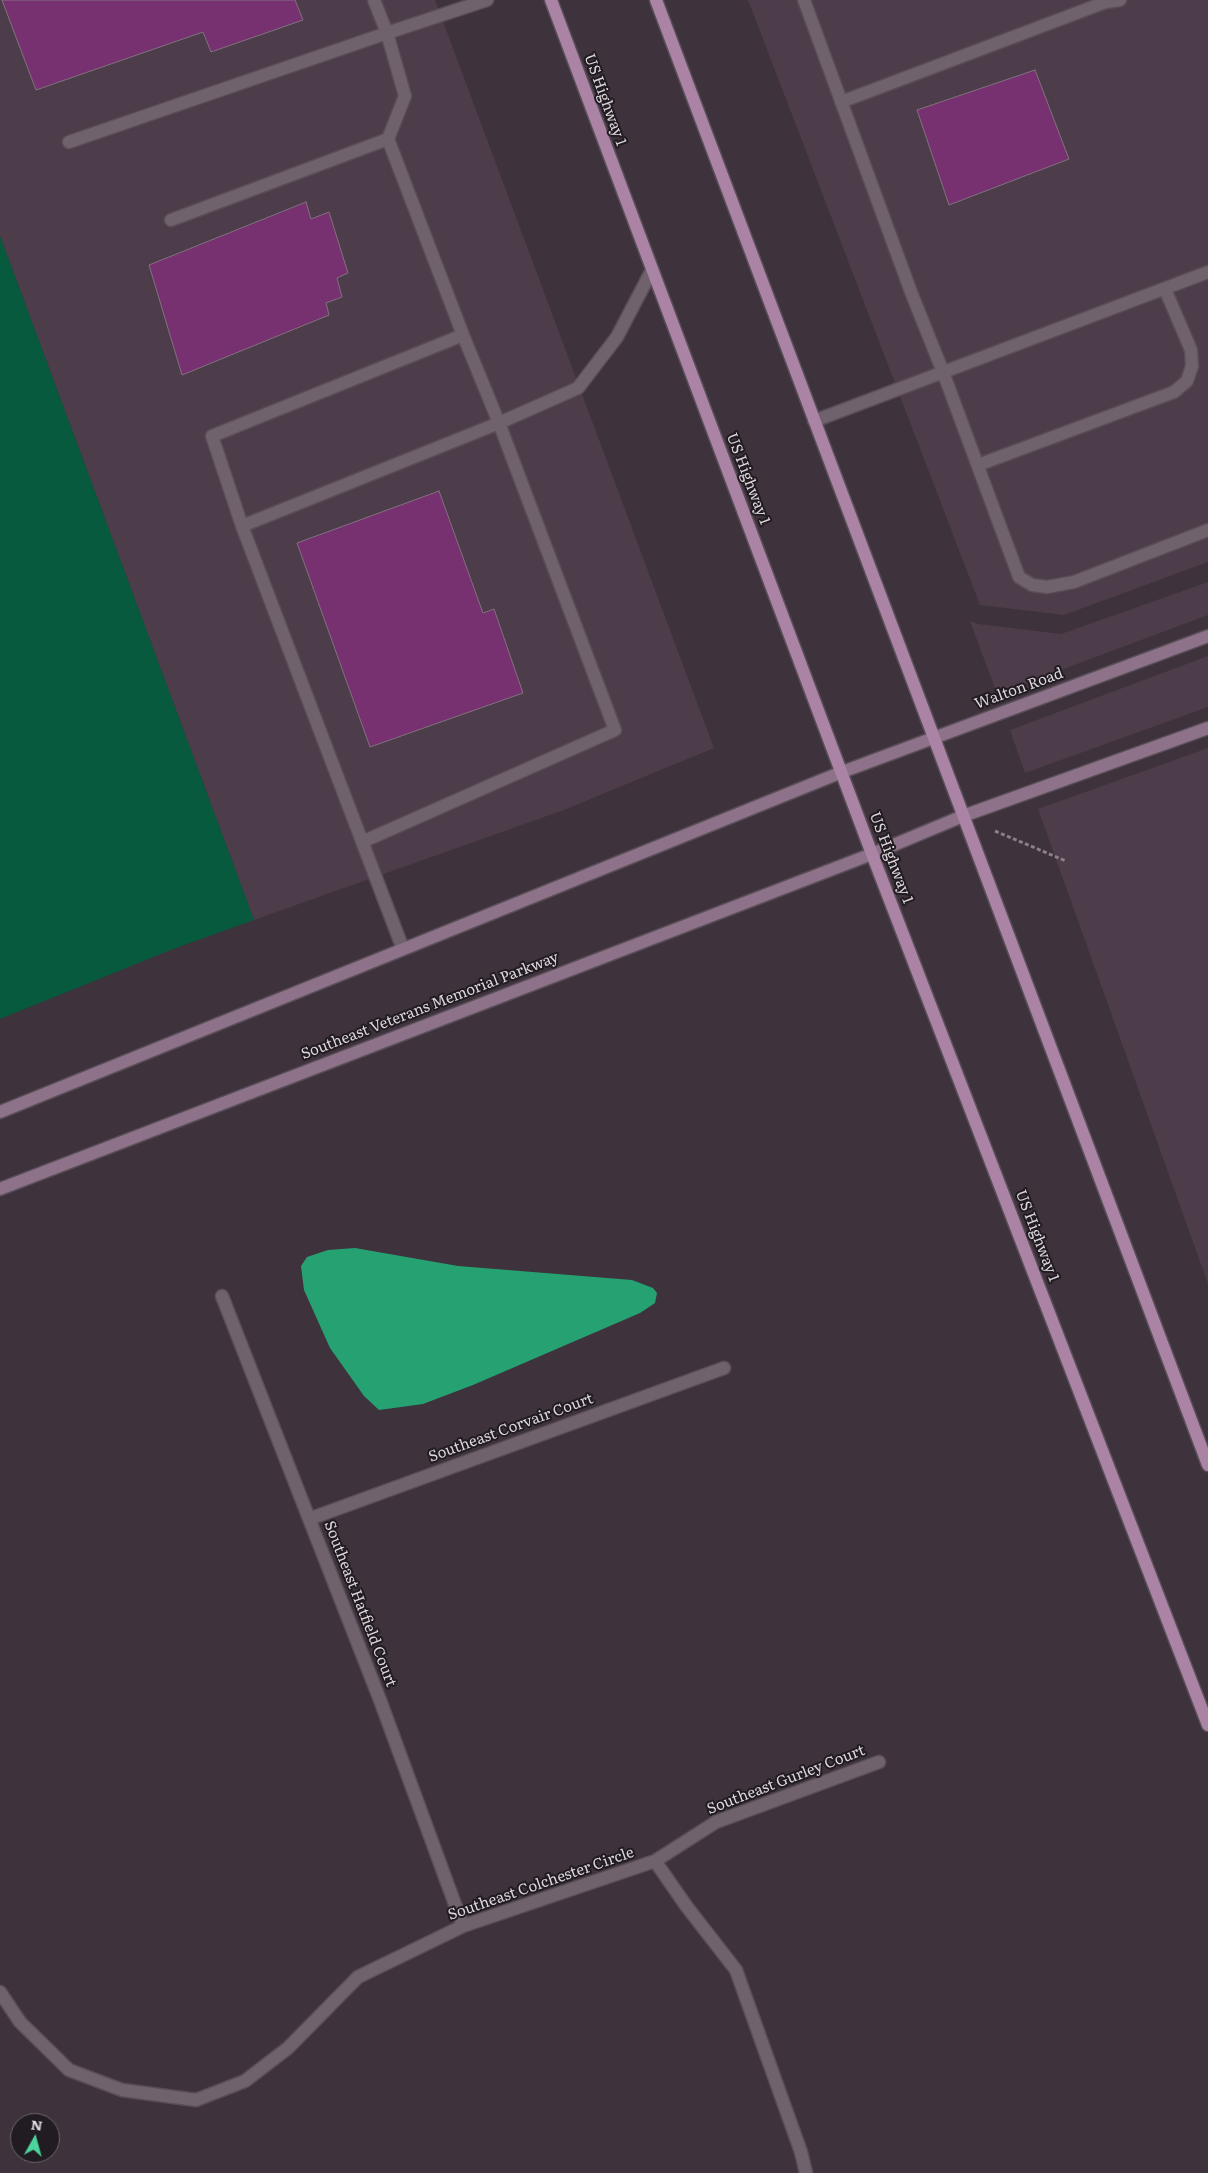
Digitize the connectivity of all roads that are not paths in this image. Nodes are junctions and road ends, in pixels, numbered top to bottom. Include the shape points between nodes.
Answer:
1 (374, 0) edge
2 (488, 0) edge
3 (551, 0) edge
4 (656, 0) edge
5 (804, 0) edge
6 (1120, 0) edge
7 (387, 33) junction
8 (841, 102) junction
9 (388, 140) junction
10 (69, 142) dead end
11 (171, 220) dead end
12 (652, 270) junction
13 (1208, 272) edge
14 (1165, 289) junction
15 (463, 335) junction
16 (943, 372) junction
17 (814, 421) junction
18 (499, 423) junction
19 (978, 465) junction
20 (242, 526) junction
21 (1208, 530) edge
22 (1208, 636) edge
23 (1208, 728) edge
24 (934, 738) junction
25 (842, 772) junction
26 (963, 816) junction
27 (362, 842) junction
28 (872, 854) junction
29 (403, 949) junction
30 (0, 1112) edge
31 (0, 1189) edge
32 (222, 1296) dead end
33 (724, 1368) dead end
34 (1208, 1465) edge
35 (309, 1519) junction
36 (1208, 1725) edge
37 (879, 1762) dead end
38 (655, 1861) junction
39 (463, 1926) junction
40 (0, 1992) edge
41 (806, 2173) edge

1 - 7 street
2 - 7 street
3 - 12 main road, US Highway 1
4 - 17 main road
5 - 8 street
6 - 8 street via 1097,5
7 - 9 street via 405,96
7 - 10 street
8 - 16 street
9 - 11 street
9 - 15 street
12 - 18 street via 617,337 578,388
12 - 25 main road, US Highway 1
13 - 14 street
14 - 16 street
14 - 19 street via 1191,350 1192,366 1187,381 1174,392
15 - 18 street
15 - 20 street via 212,436
16 - 17 street
16 - 19 street
17 - 24 main road
18 - 20 street
18 - 27 street via 615,730
19 - 21 street via 1019,577 1032,585 1047,587 1074,582
20 - 27 street
22 - 24 main road, Walton Road
23 - 26 main road
24 - 25 main road, Walton Road
24 - 26 main road
25 - 28 main road, US Highway 1
25 - 29 main road
26 - 28 main road
26 - 34 main road
27 - 29 street
28 - 31 main road, Southeast Veterans Memorial Parkway
28 - 36 main road, US Highway 1
29 - 30 main road
32 - 35 street, Southeast Hatfield Court
33 - 35 street, Southeast Corvair Court
35 - 39 street, Southeast Hatfield Court
37 - 38 street, Southeast Gurley Court via 716,1822
38 - 39 street, Southeast Colchester Circle
38 - 41 street, Southeast Colchester Circle via 686,1907 736,1970
39 - 40 street, Southeast Colchester Circle via 358,1977 288,2048 245,2081 196,2100 122,2090 69,2070 20,2022

